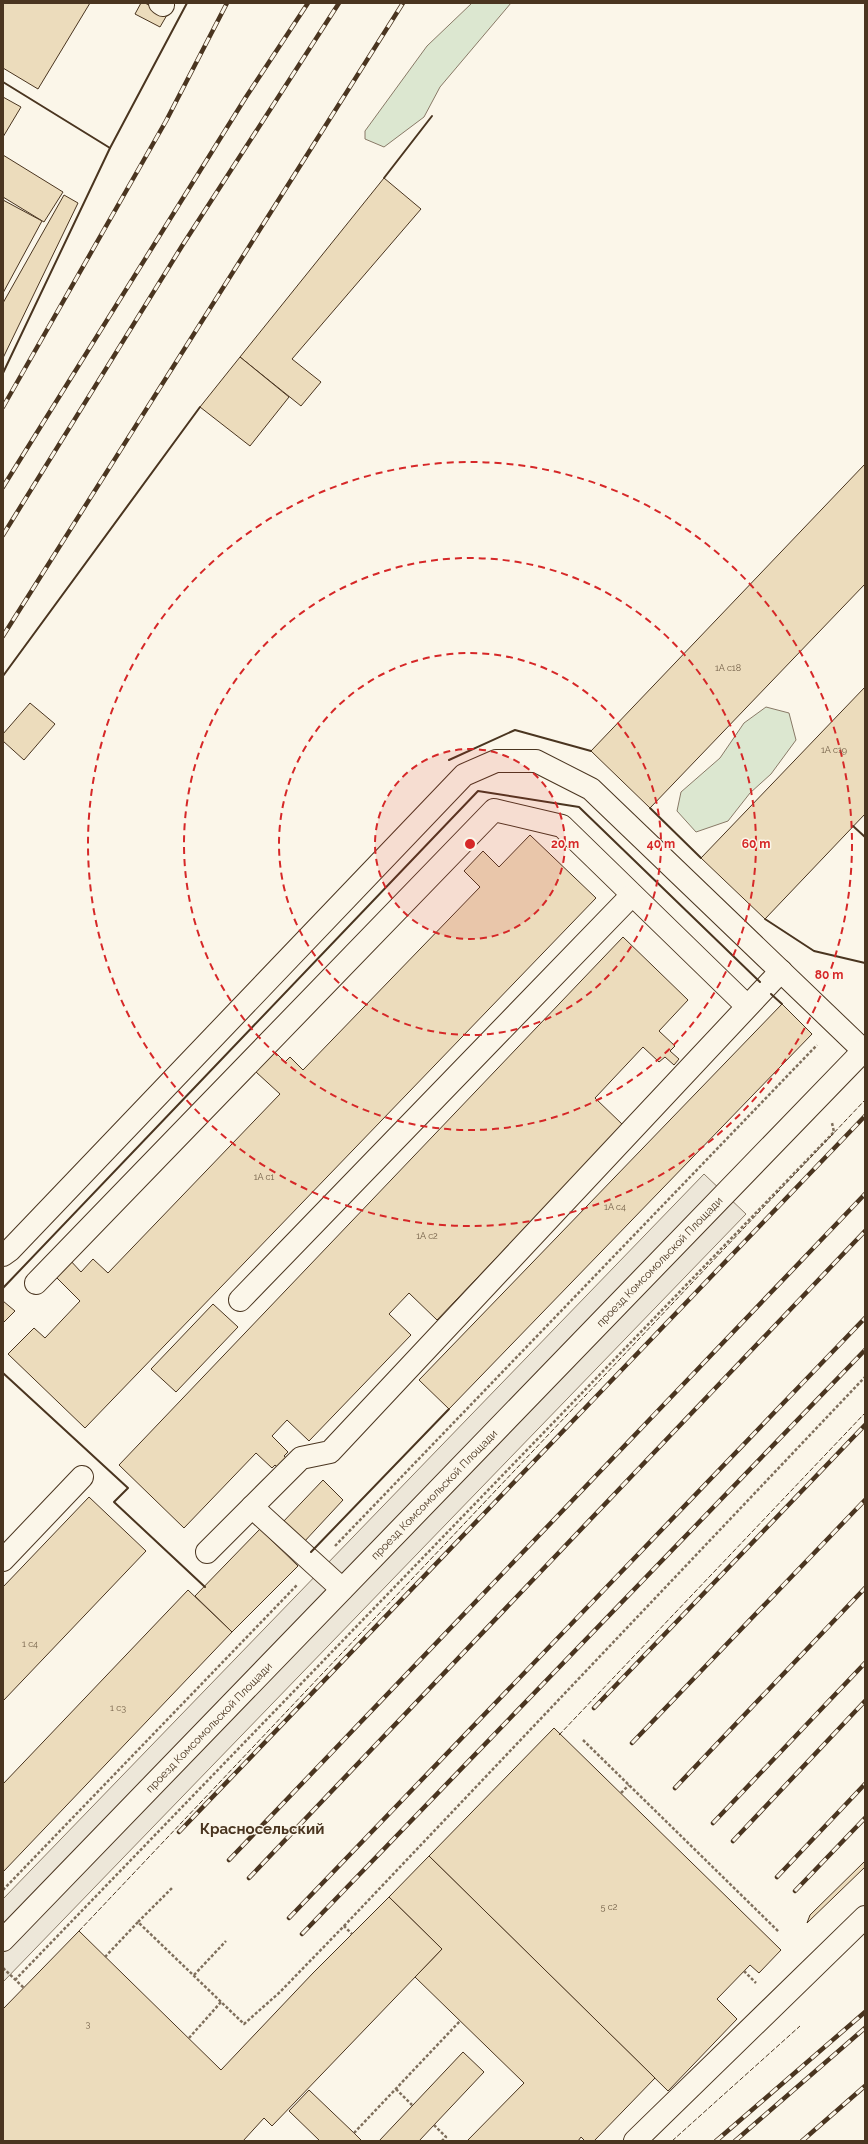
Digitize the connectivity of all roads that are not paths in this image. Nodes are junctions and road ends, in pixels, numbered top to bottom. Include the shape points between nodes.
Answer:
1 (632, 895) junction
2 (780, 971) junction
3 (747, 1006) junction
4 (864, 1049) edge
5 (3, 1255) edge
6 (36, 1283) dead end
7 (240, 1300) dead end
8 (82, 1477) dead end
9 (252, 1507) junction
10 (207, 1552) dead end
11 (3, 1560) edge
12 (342, 1589) junction
13 (865, 1918) edge
14 (3, 1940) edge
15 (634, 2141) edge

1 - 3 street
1 - 6 street via 562,826 494,810
1 - 7 street
2 - 3 street
2 - 4 street
2 - 5 street via 591,789 536,761 496,761 464,775
3 - 9 street via 330,1452 301,1458
4 - 12 street, проезд Комсомольской Площади
8 - 11 street
9 - 10 street
9 - 12 street
12 - 14 street, проезд Комсомольской Площади
13 - 15 street

